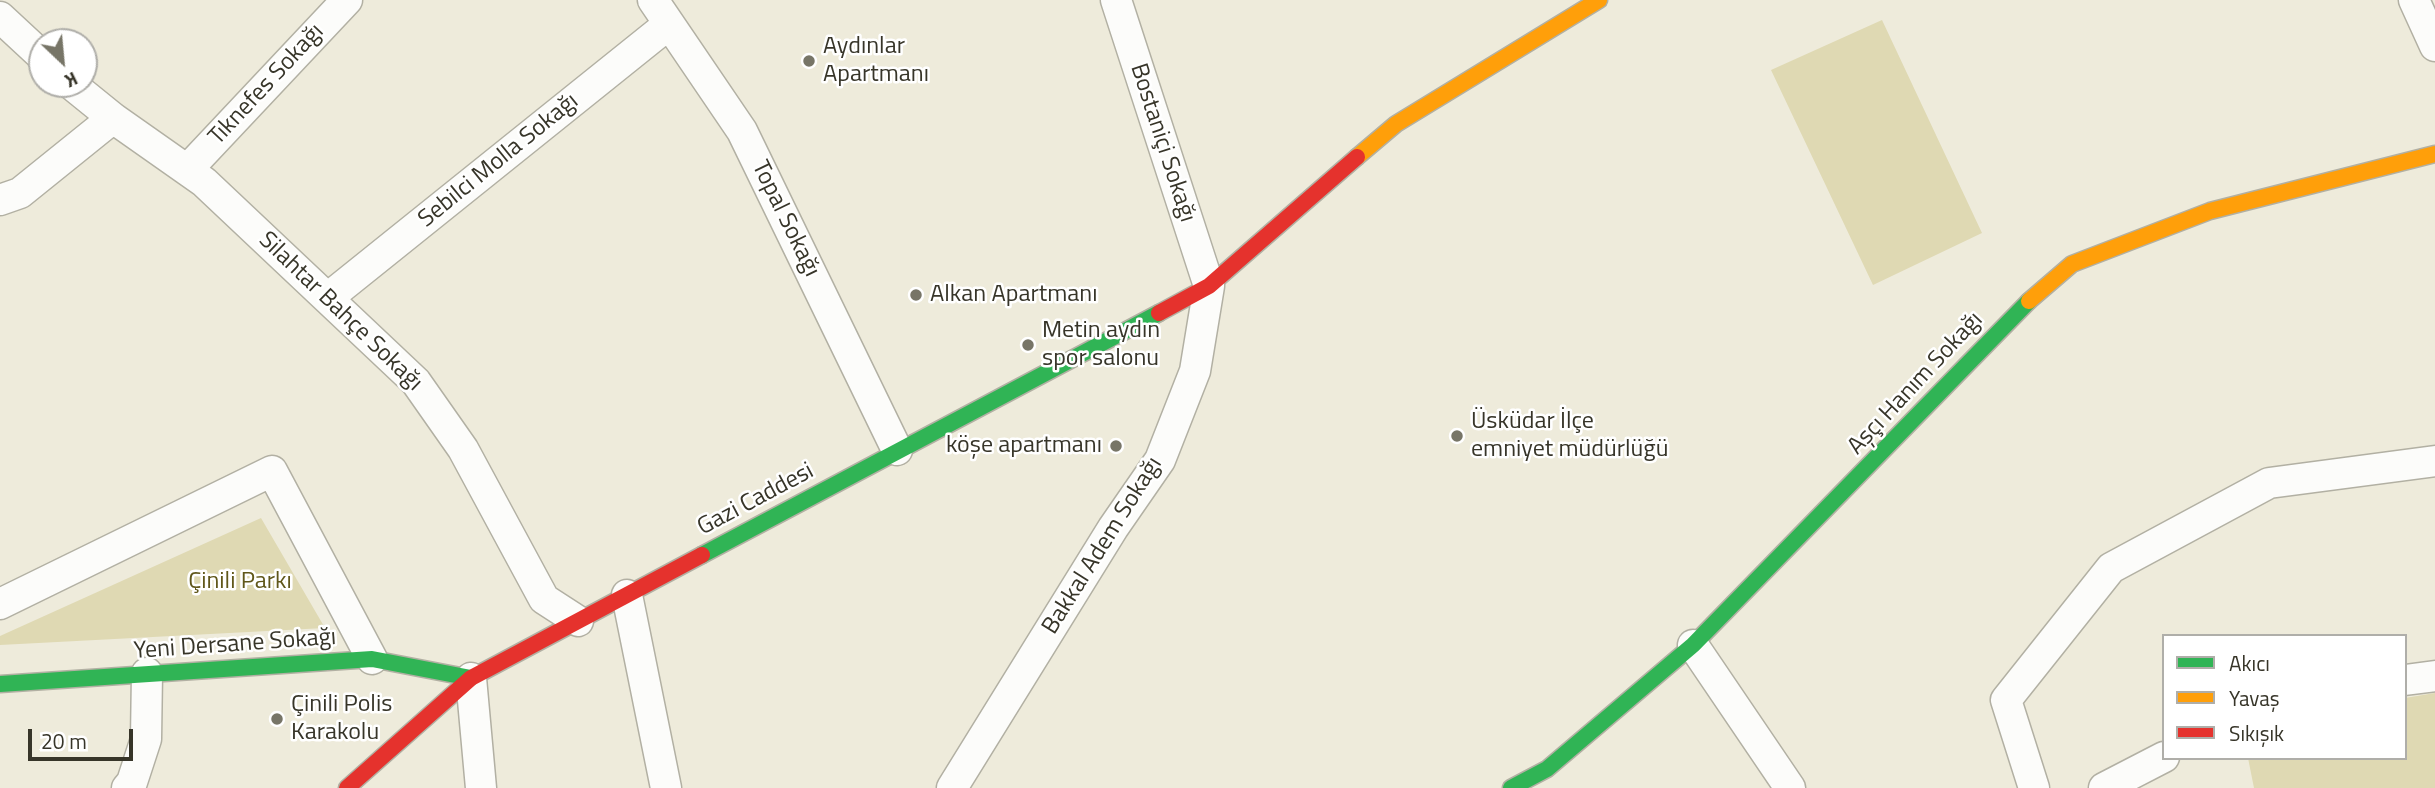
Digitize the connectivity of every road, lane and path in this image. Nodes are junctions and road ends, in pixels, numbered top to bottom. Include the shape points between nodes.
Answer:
1 (3, 0) edge
2 (347, 0) edge
3 (653, 0) edge
4 (1116, 0) edge
5 (1599, 0) edge
6 (2414, 0) edge
7 (0, 5) edge
8 (0, 16) edge
9 (669, 24) junction
10 (28, 43) edge
11 (2435, 46) edge
12 (88, 98) edge
13 (113, 118) junction
14 (2435, 154) edge
15 (187, 170) junction
16 (0, 200) edge
17 (1209, 286) junction
18 (329, 297) junction
19 (897, 450) junction
20 (2435, 461) edge
21 (627, 594) junction
22 (0, 604) edge
23 (578, 621) junction
24 (1693, 645) junction
25 (372, 659) junction
26 (147, 673) junction
27 (2435, 676) edge
28 (471, 678) junction
29 (2407, 680) edge
30 (0, 684) edge
31 (2162, 758) edge
32 (127, 788) edge
33 (347, 788) edge
34 (481, 788) edge
35 (666, 788) edge
36 (952, 788) edge
37 (1511, 788) edge
38 (1790, 788) edge
39 (2034, 788) edge
40 (2104, 788) edge

1 - 7 street
2 - 15 street, Tıknefes Sokağı
3 - 9 street, Topal Sokağı
4 - 17 street, Bostaniçi Sokağı
5 - 17 street, Gazi Caddesi via 1396,124
6 - 11 street
8 - 10 street
9 - 18 street, Sebilci Molla Sokağı
9 - 19 street, Topal Sokağı via 742,131
12 - 13 street, Silahtar Bahçe Sokağı
13 - 15 street, Silahtar Bahçe Sokağı
13 - 16 street via 20,193
14 - 24 street, Aşçı Hanım Sokağı via 2210,211 2071,264 2006,322
15 - 18 street, Silahtar Bahçe Sokağı
17 - 19 street, Gazi Caddesi
17 - 36 street, Bakkal Adem Sokağı via 1195,371 1160,460
18 - 23 street, Silahtar Bahçe Sokağı via 416,382 463,449 544,599
19 - 21 street, Gazi Caddesi
20 - 39 street via 2269,483 2111,568 2006,700
21 - 23 street, Gazi Caddesi
21 - 35 street
22 - 25 street via 272,471
23 - 28 street, Gazi Caddesi
24 - 37 street, Aşçı Hanım Sokağı via 1547,769
24 - 38 street
25 - 26 street, Yeni Dersane Sokağı
25 - 28 street, Yeni Dersane Sokağı
26 - 30 street, Yeni Dersane Sokağı
26 - 32 street via 146,739
27 - 29 street
28 - 33 street, Gazi Caddesi
28 - 34 street
31 - 40 street

